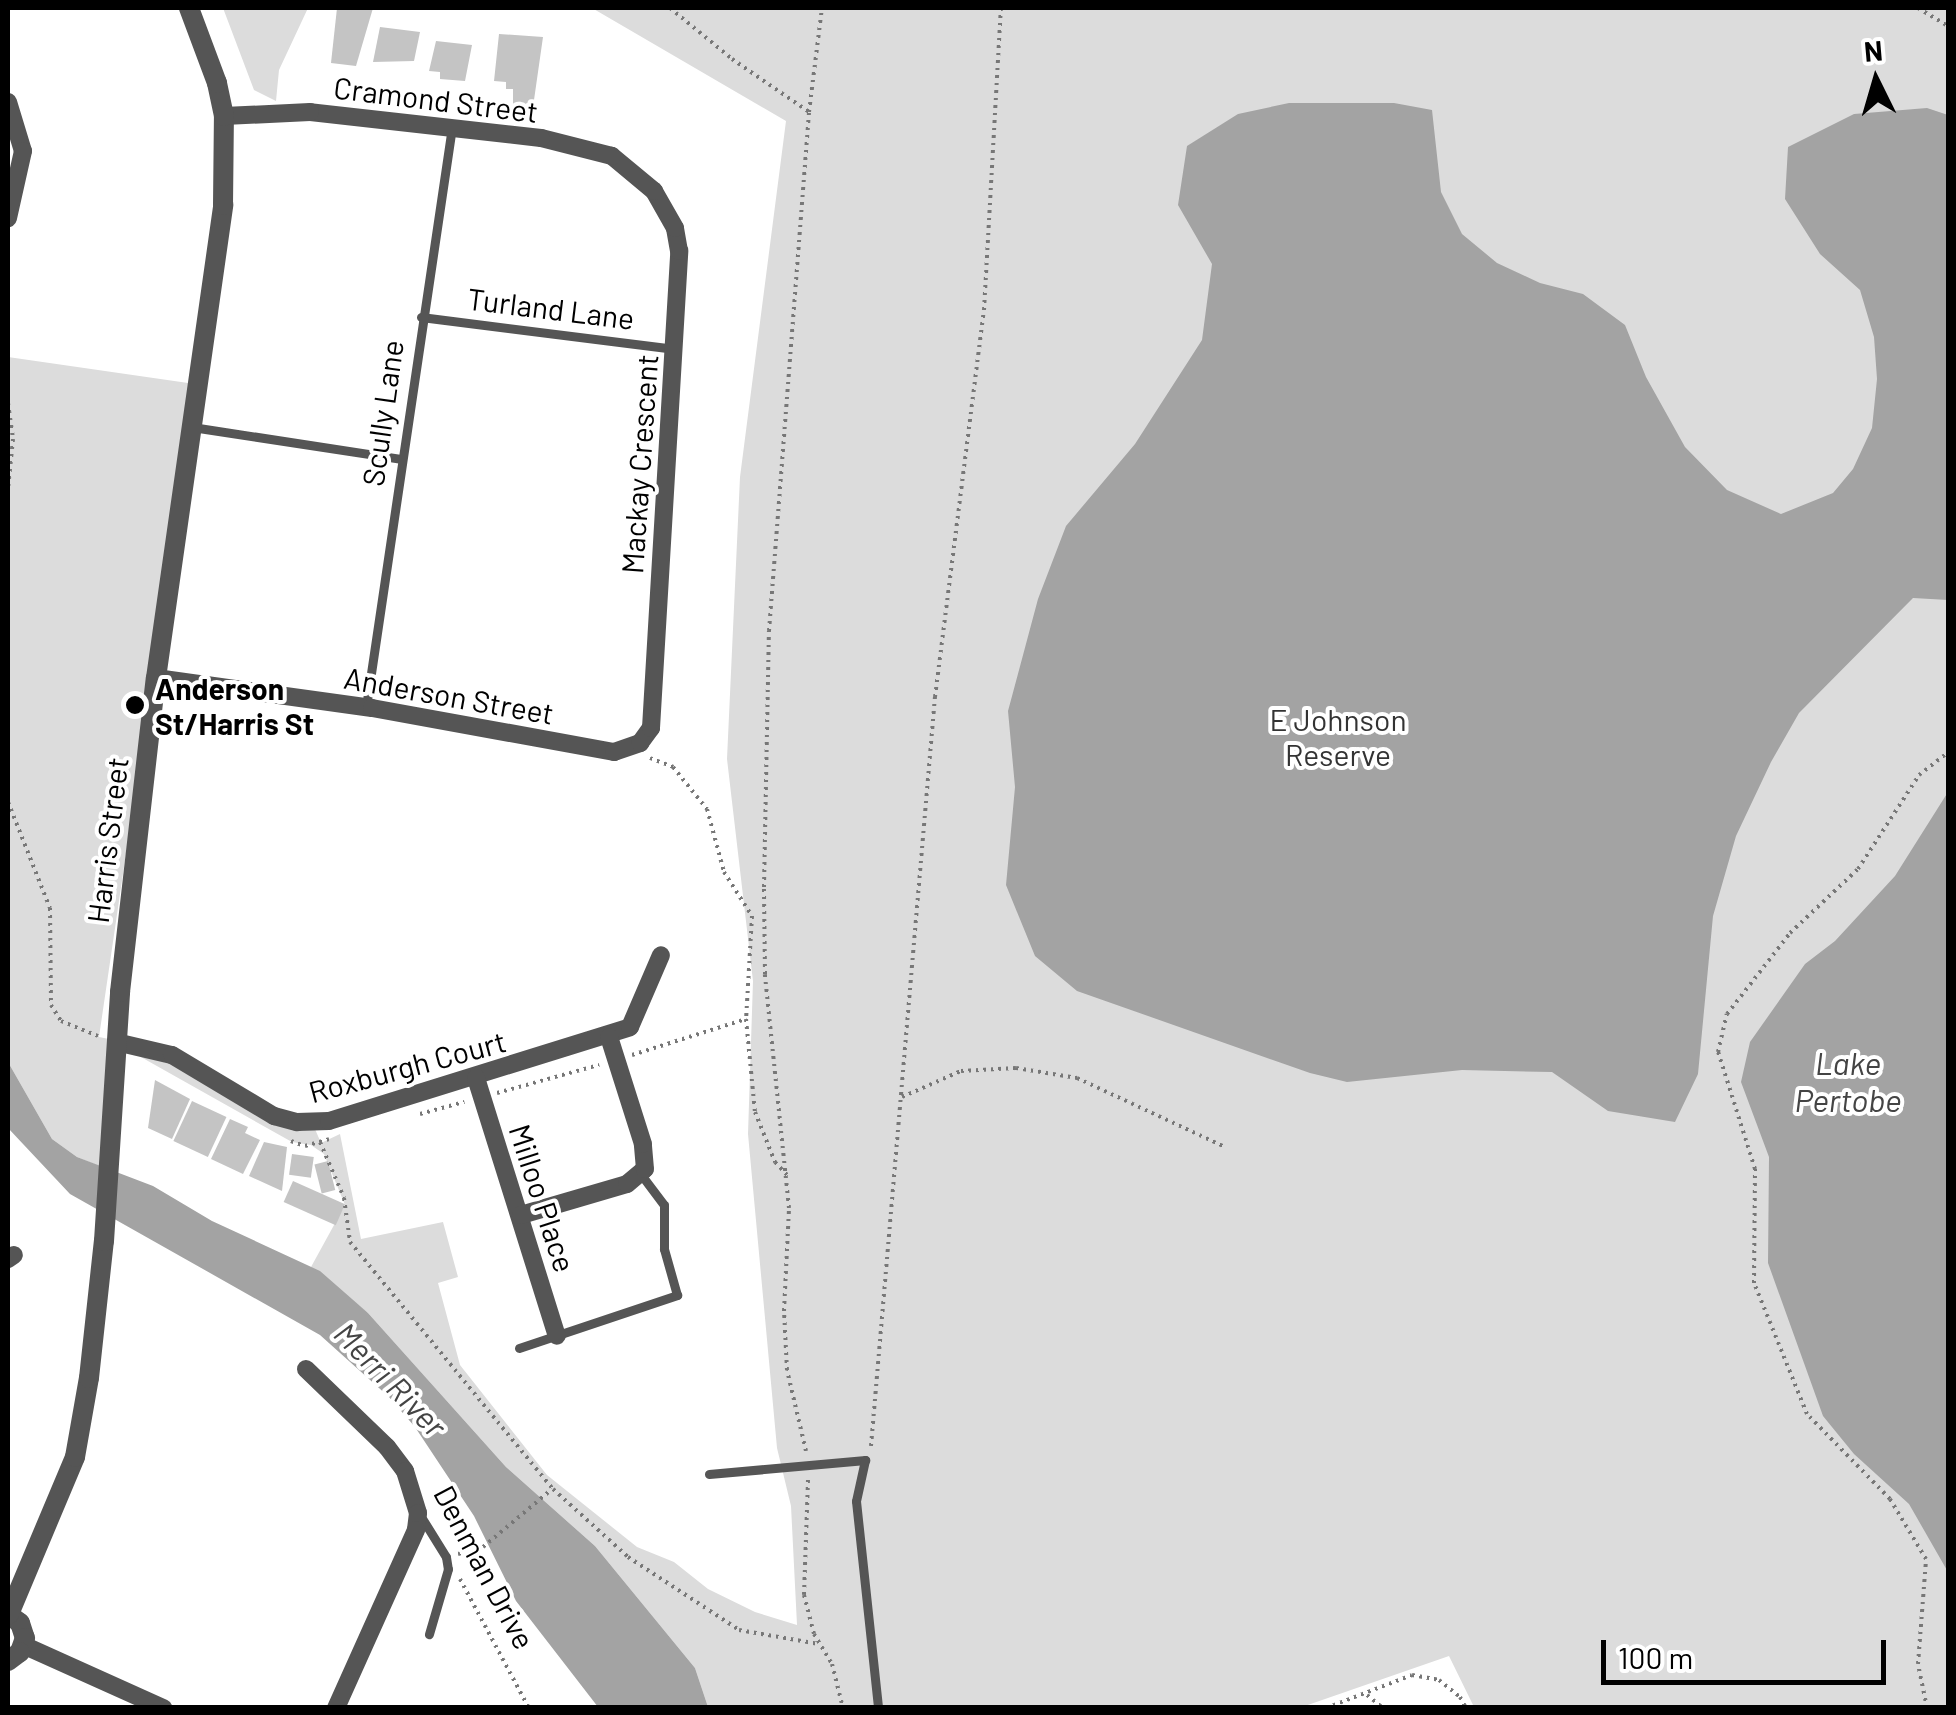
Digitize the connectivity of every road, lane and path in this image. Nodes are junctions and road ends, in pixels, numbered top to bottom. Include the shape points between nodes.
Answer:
1 (189, 8) edge
2 (670, 8) edge
3 (822, 8) edge
4 (1001, 8) edge
5 (1918, 8) edge
6 (1948, 26) edge
7 (8, 102) edge
8 (809, 112) junction
9 (224, 116) junction
10 (452, 126) junction
11 (634, 172) joint
12 (8, 218) edge
13 (421, 317) junction
14 (675, 349) junction
15 (8, 403) edge
16 (189, 426) junction
17 (401, 459) junction
18 (8, 489) edge
19 (156, 678) junction
20 (366, 707) junction
21 (621, 750) junction
22 (1948, 752) edge
23 (8, 802) edge
24 (660, 955) dead end
25 (746, 1019) junction
26 (62, 1021) junction
27 (59, 1029) dead end
28 (609, 1037) junction
29 (116, 1042) junction
30 (616, 1060) junction
31 (476, 1078) junction
32 (902, 1097) junction
33 (321, 1143) dead end
34 (1222, 1146) dead end
35 (641, 1175) junction
36 (788, 1176) junction
37 (521, 1216) junction
38 (557, 1336) junction
39 (519, 1348) dead end
40 (306, 1368) dead end
41 (797, 1404) dead end
42 (875, 1436) dead end
43 (709, 1474) dead end
44 (553, 1489) junction
45 (808, 1512) dead end
46 (418, 1513) junction
47 (446, 1557) junction
48 (8, 1614) edge
49 (429, 1634) dead end
50 (819, 1644) junction
51 (24, 1646) junction
52 (8, 1660) edge
53 (1367, 1695) junction
54 (163, 1708) edge
55 (336, 1708) edge
56 (529, 1708) edge
57 (843, 1708) edge
58 (878, 1708) edge
59 (1326, 1708) edge
60 (1383, 1708) edge
61 (1466, 1708) edge
62 (1927, 1708) edge

1 - 9 street, Harris Street
2 - 8 path
3 - 8 path
4 - 32 path via 984,310 935,697
5 - 6 path
7 - 12 street via 23,151
8 - 36 path via 767,689 766,974
9 - 10 street, Cramond Street via 310,112
9 - 16 street, Harris Street via 226,177
10 - 11 street, Cramond Street via 591,148
10 - 13 lane, Scully Lane
11 - 14 street, Mackay Crescent via 676,228
13 - 14 lane, Turland Lane
13 - 17 lane, Scully Lane
14 - 21 street, Mackay Crescent via 651,728 640,743
15 - 18 path
16 - 17 lane
16 - 19 street, Harris Street
17 - 20 lane, Scully Lane
19 - 20 street, Anderson Street
19 - 29 street, Harris Street
20 - 21 street, Anderson Street
21 - 25 path via 674,767 707,809 724,872 752,916
22 - 62 path via 1919,775 1858,869 1790,933 1727,1014 1718,1052 1755,1169 1754,1282 1807,1414 1890,1499 1926,1559 1918,1664
23 - 26 path via 47,896 51,1005
24 - 28 street via 630,1027
25 - 30 path
25 - 36 path via 755,1112 775,1162
26 - 27 path
26 - 29 path
28 - 30 street
28 - 31 street, Roxburgh Court
29 - 31 street, Roxburgh Court via 172,1055 274,1116 297,1122 329,1121
29 - 48 street, Harris Street via 104,1241 75,1456
30 - 35 street via 645,1153
31 - 37 street, Milloo Place
32 - 34 path via 961,1071 1016,1068 1077,1078
32 - 42 path
33 - 44 path via 344,1198 350,1242
35 - 37 street
35 - 38 lane via 664,1205 664,1249 677,1295
36 - 41 path via 784,1312 787,1370
37 - 38 street, Milloo Place
38 - 39 lane
40 - 46 street, Denman Drive via 388,1448
43 - 58 lane via 865,1460 856,1501
44 - 47 path via 482,1547
44 - 50 path via 628,1556 739,1630
45 - 50 path via 804,1595
46 - 47 lane, Denman Drive
46 - 55 street
47 - 49 lane via 445,1589
47 - 56 path, Denman Drive
48 - 51 street via 24,1630
50 - 57 path via 832,1664
51 - 52 street
51 - 54 street
53 - 59 path
53 - 60 path
53 - 61 path via 1412,1675 1440,1680

